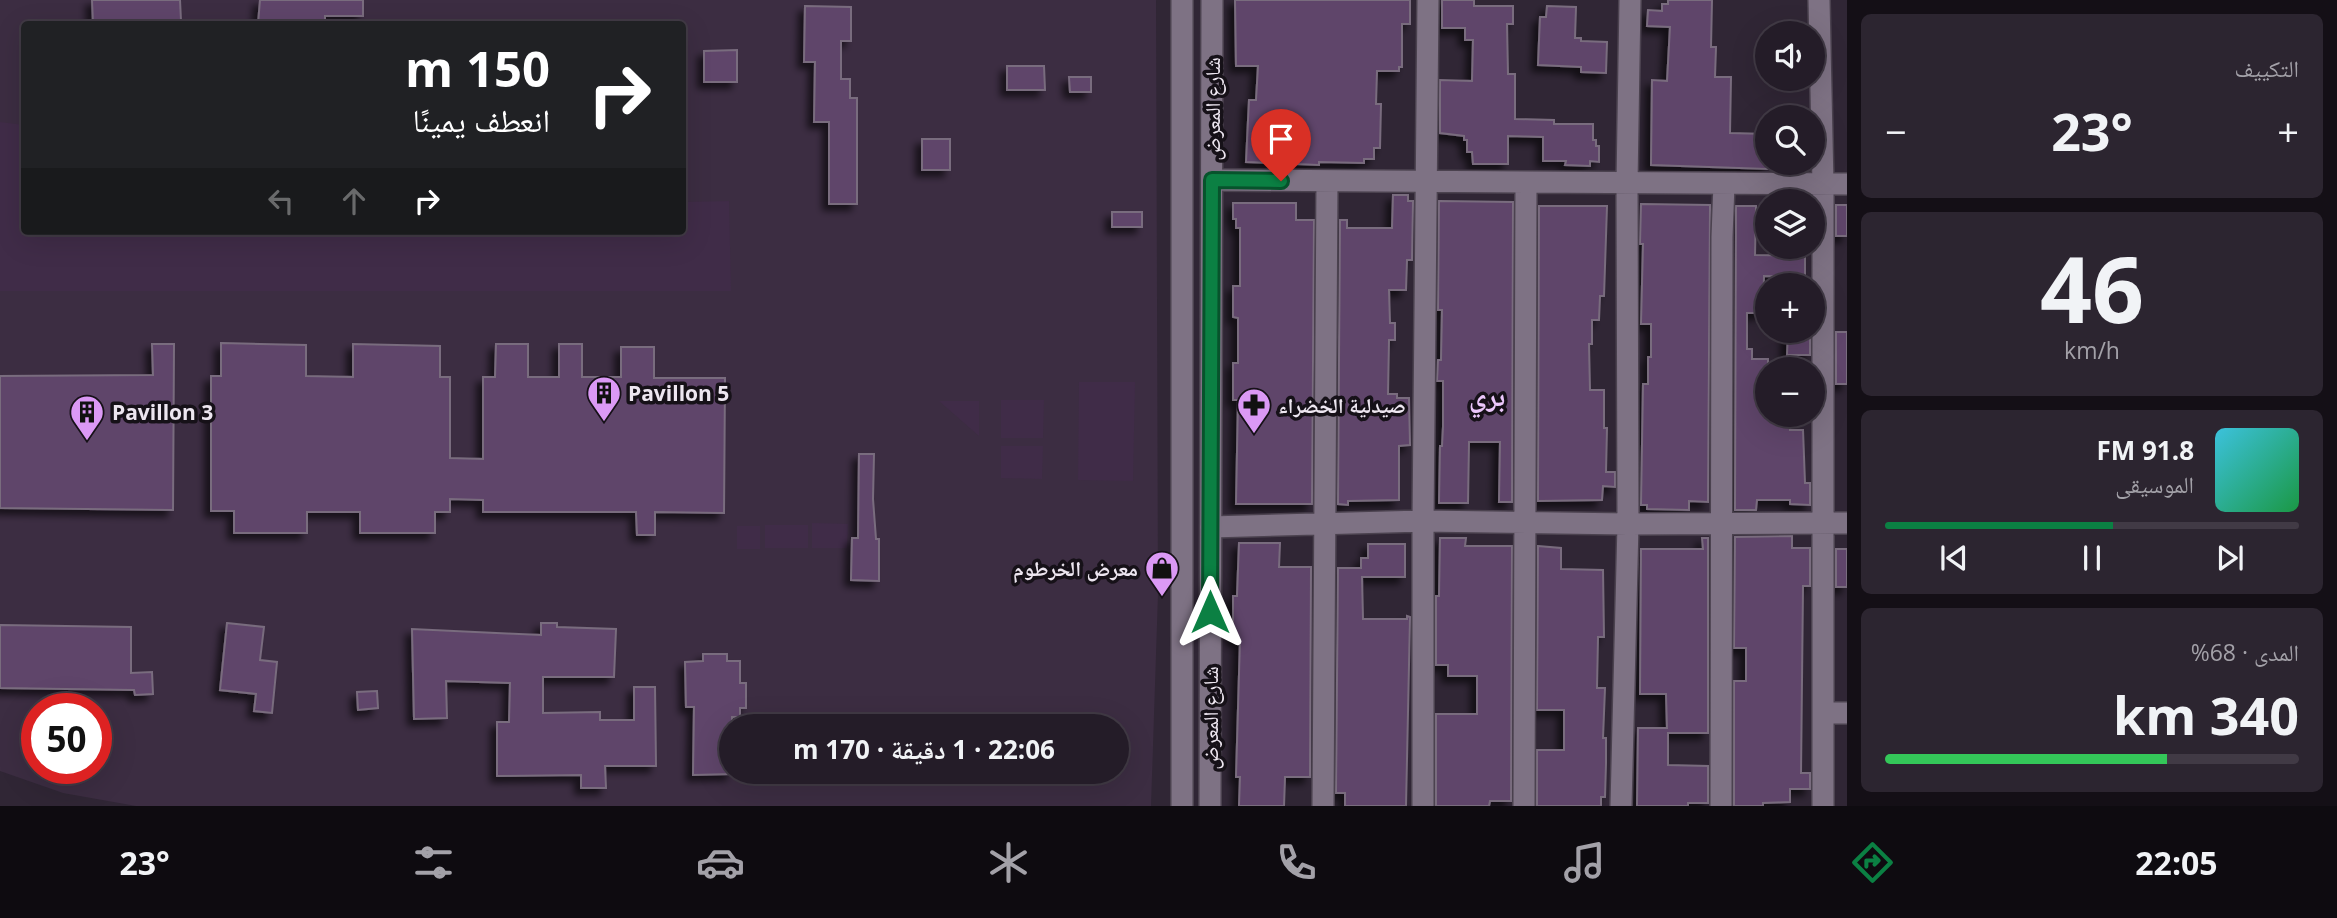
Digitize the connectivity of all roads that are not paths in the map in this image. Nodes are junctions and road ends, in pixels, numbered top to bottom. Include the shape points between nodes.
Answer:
1 (1182, 0) edge
2 (1212, 0) edge
3 (1428, 0) edge
4 (1630, 0) edge
5 (1819, 0) edge
6 (1182, 112) junction
7 (1212, 112) junction
8 (1212, 180) junction
9 (1327, 181) junction
10 (1428, 182) junction
11 (1526, 183) junction
12 (1627, 183) junction
13 (1724, 184) junction
14 (1823, 184) junction
15 (1847, 184) edge
16 (1182, 509) junction
17 (1211, 518) junction
18 (1423, 521) junction
19 (1523, 521) junction
20 (1822, 523) junction
21 (1847, 523) edge
22 (1628, 524) junction
23 (1722, 524) junction
24 (1325, 525) junction
25 (1825, 713) junction
26 (1847, 713) edge
27 (1182, 806) edge
28 (1210, 806) edge
29 (1323, 806) edge
30 (1423, 806) edge
31 (1524, 806) edge
32 (1621, 806) edge
33 (1721, 806) edge
34 (1823, 806) edge

1 - 6 street, شارع المعرض
2 - 7 street, شارع المعرض
3 - 10 street
4 - 12 street
5 - 14 street
6 - 7 street
6 - 16 street, شارع المعرض
7 - 8 street, شارع المعرض
8 - 9 street
8 - 17 street, شارع المعرض
9 - 10 street
9 - 24 street
10 - 11 street
10 - 18 street
11 - 12 street
11 - 19 street
12 - 13 street
12 - 22 street
13 - 14 street
13 - 23 street
14 - 15 street
14 - 20 street
16 - 17 street
16 - 27 street, شارع المعرض
17 - 24 street
17 - 28 street, شارع المعرض
18 - 19 street
18 - 24 street
18 - 30 street
19 - 22 street
19 - 31 street
20 - 21 street
20 - 23 street
20 - 25 street
22 - 23 street
22 - 32 street
23 - 33 street
24 - 29 street
25 - 26 street
25 - 34 street

